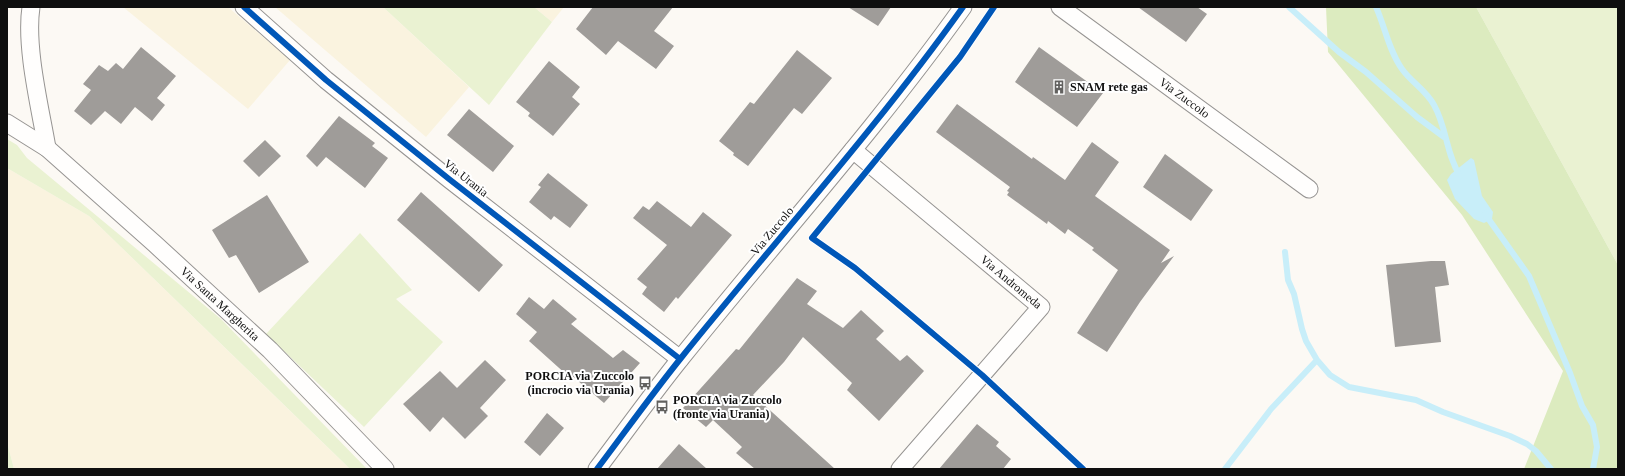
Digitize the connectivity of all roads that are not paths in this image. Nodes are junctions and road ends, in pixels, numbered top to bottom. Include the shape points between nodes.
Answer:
1 (31, 7) edge
2 (244, 7) edge
3 (963, 7) edge
4 (1060, 7) edge
5 (7, 123) edge
6 (47, 148) junction
7 (853, 150) junction
8 (1310, 189) dead end
9 (680, 359) junction
10 (384, 469) edge
11 (597, 469) edge
12 (900, 469) edge

1 - 6 street via 32,56
2 - 9 street, Via Urania via 326,80 442,174
3 - 7 street, Via Zuccolo via 925,60
4 - 8 street, Via Zuccolo
5 - 6 street, Via Santa Margherita
6 - 10 street, Via Santa Margherita via 270,350
7 - 9 street, Via Zuccolo
7 - 12 street, Via Andromeda via 1041,307
9 - 11 street, Via Zuccolo

